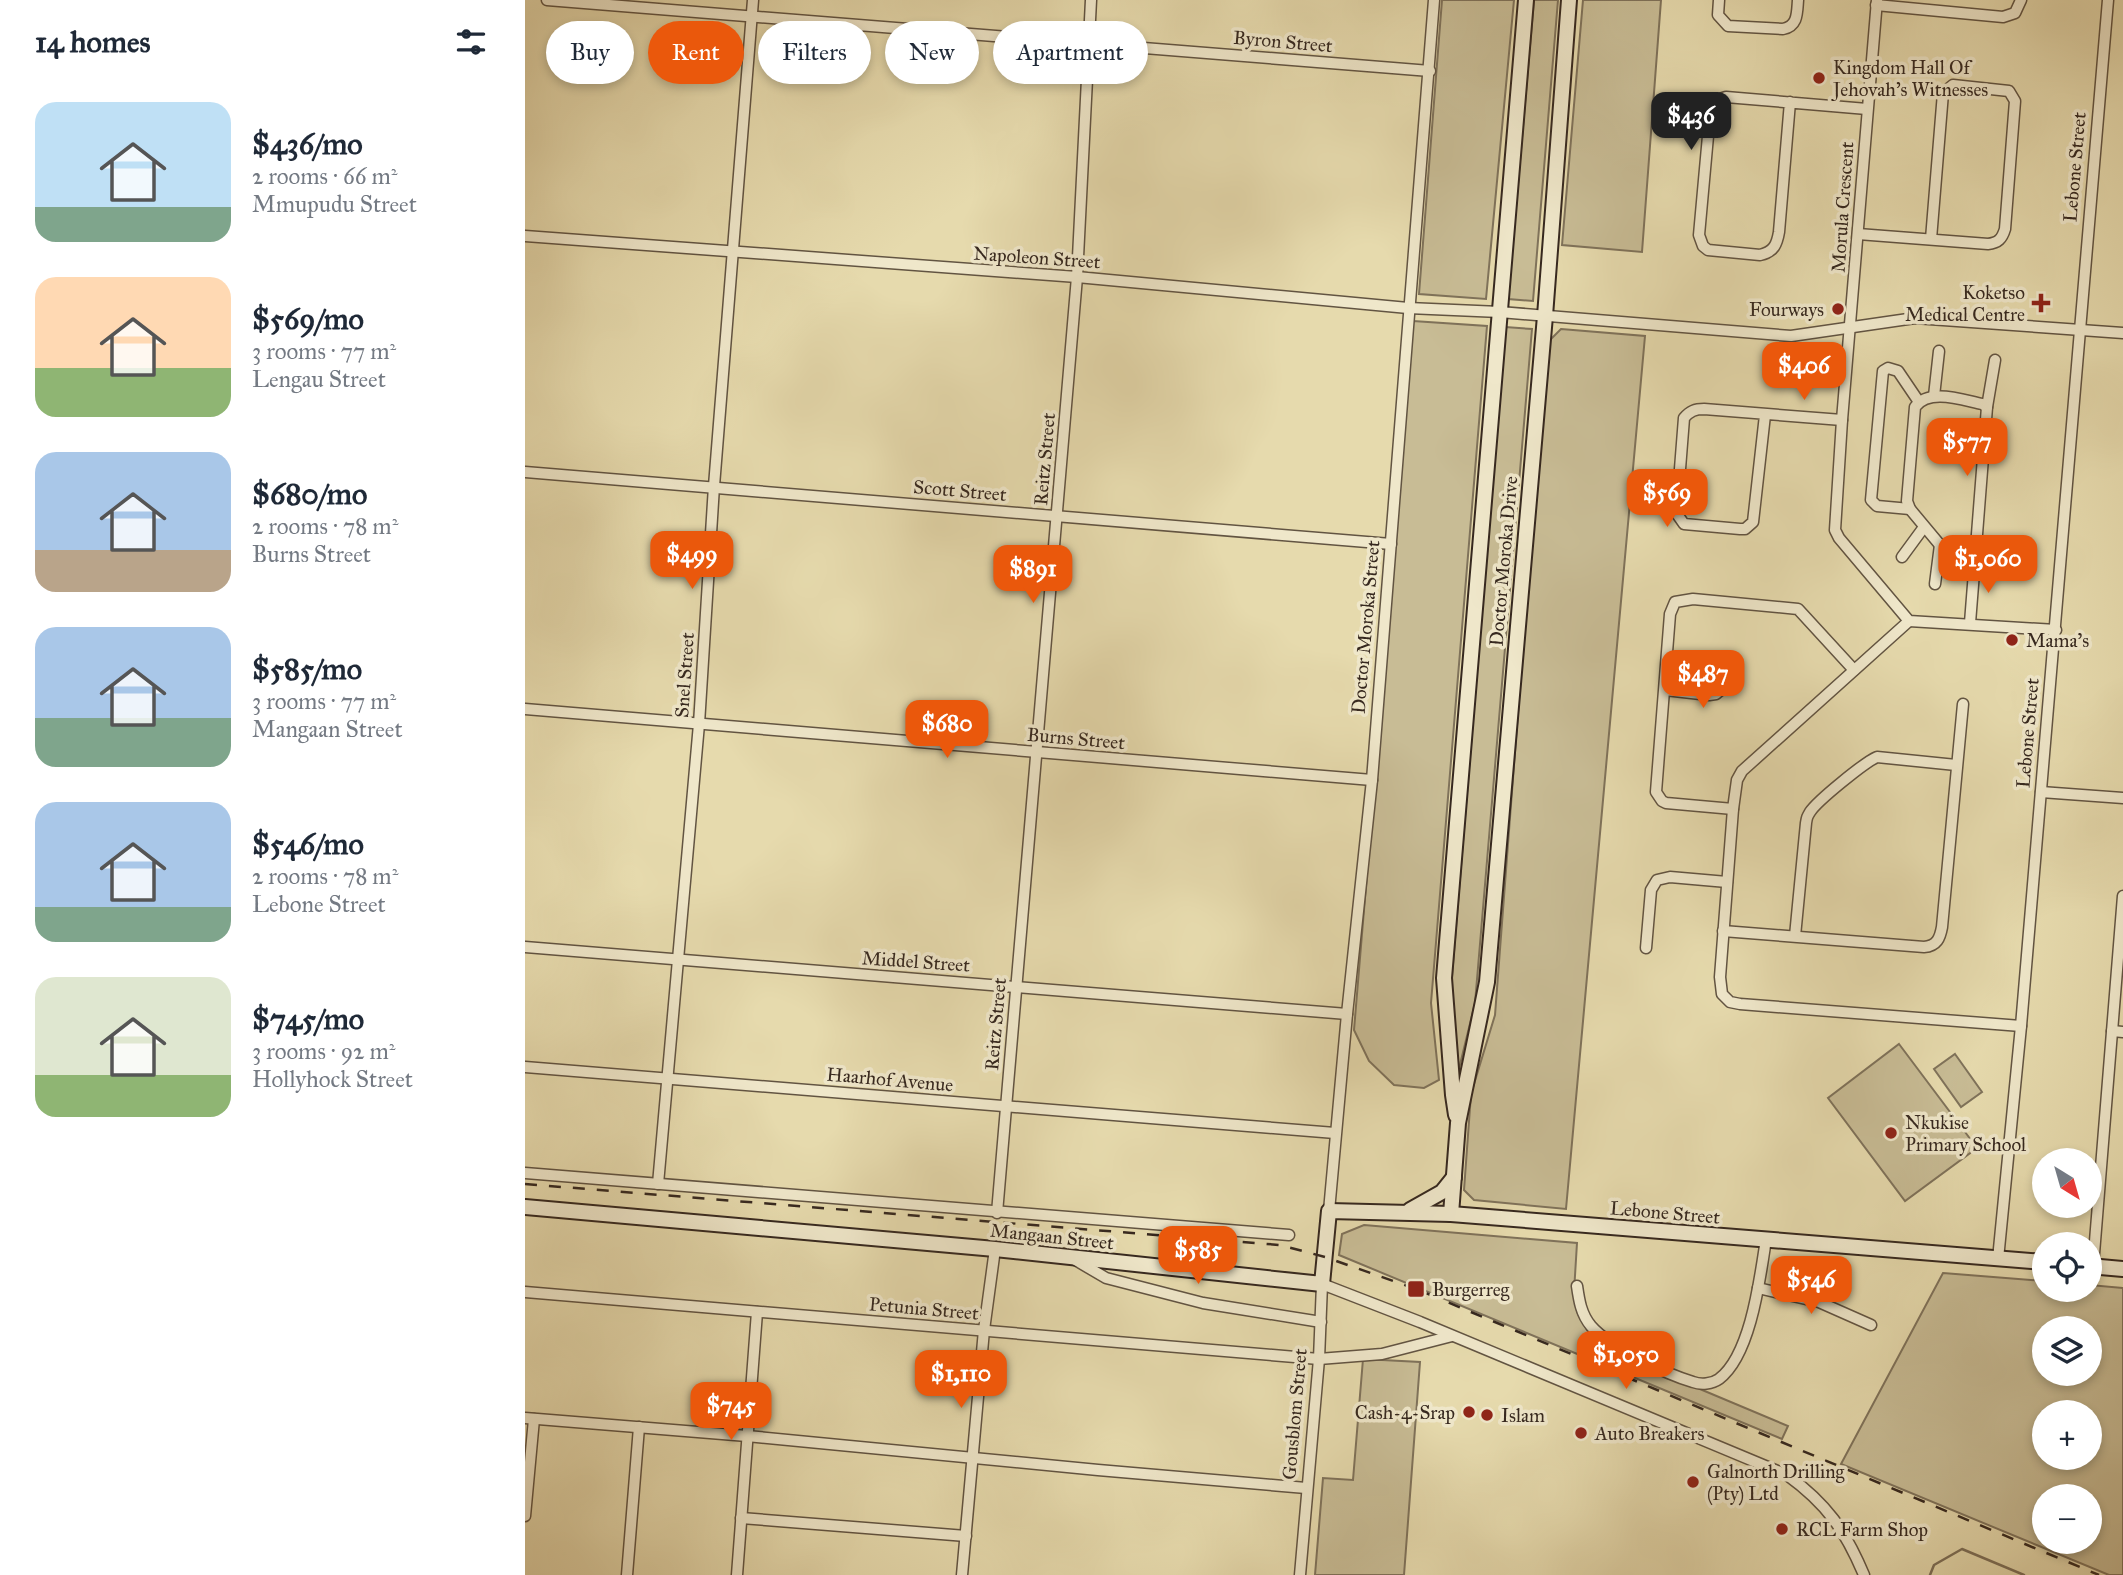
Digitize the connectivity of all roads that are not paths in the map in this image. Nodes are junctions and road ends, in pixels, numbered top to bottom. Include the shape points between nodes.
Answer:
1 (547, 0) edge
2 (753, 0) edge
3 (1091, 0) edge
4 (1434, 0) edge
5 (1526, 0) edge
6 (1569, 0) edge
7 (1719, 0) edge
8 (1798, 0) edge
9 (2021, 0) edge
10 (2108, 0) edge
11 (1877, 2) edge
12 (1949, 5) edge
13 (752, 18) junction
14 (1090, 21) edge
15 (993, 36) edge
16 (1148, 48) edge
17 (1430, 71) junction
18 (1086, 84) edge
19 (1790, 102) junction
20 (1867, 109) junction
21 (1858, 234) junction
22 (525, 236) edge
23 (1931, 239) junction
24 (732, 252) junction
25 (1077, 277) junction
26 (1408, 308) junction
27 (1500, 312) junction
28 (1545, 316) junction
29 (1851, 327) junction
30 (2080, 329) junction
31 (2123, 333) edge
32 (1939, 351) dead end
33 (1995, 360) dead end
34 (1934, 396) junction
35 (1919, 401) junction
36 (1987, 407) junction
37 (1765, 415) junction
38 (1842, 421) junction
39 (525, 472) edge
40 (714, 486) junction
41 (1910, 509) junction
42 (1056, 516) junction
43 (1924, 527) junction
44 (1391, 544) junction
45 (1940, 545) junction
46 (1902, 557) dead end
47 (1975, 563) junction
48 (1935, 584) dead end
49 (1909, 621) junction
50 (1970, 623) junction
51 (2056, 630) junction
52 (1854, 670) junction
53 (1728, 684) dead end
54 (1665, 690) junction
55 (1963, 704) dead end
56 (525, 709) edge
57 (699, 724) junction
58 (1036, 752) junction
59 (1956, 765) junction
60 (1372, 780) junction
61 (2042, 792) junction
62 (2123, 798) edge
63 (1733, 809) junction
64 (1727, 882) junction
65 (2123, 896) edge
66 (1723, 931) junction
67 (1795, 936) junction
68 (525, 947) edge
69 (1646, 948) dead end
70 (678, 960) junction
71 (1016, 986) junction
72 (1346, 1014) junction
73 (2021, 1026) junction
74 (2117, 1032) edge
75 (525, 1067) edge
76 (667, 1079) junction
77 (1006, 1107) junction
78 (1458, 1123) junction
79 (1335, 1133) junction
80 (525, 1173) edge
81 (1455, 1176) junction
82 (658, 1184) junction
83 (525, 1207) edge
84 (1329, 1211) junction
85 (1407, 1212) junction
86 (997, 1213) junction
87 (1451, 1214) junction
88 (2095, 1232) edge
89 (1289, 1235) dead end
90 (1766, 1240) junction
91 (995, 1249) junction
92 (1070, 1257) junction
93 (1325, 1257) joint
94 (1998, 1259) junction
95 (2032, 1261) edge
96 (2102, 1267) edge
97 (2123, 1269) edge
98 (1322, 1284) junction
99 (1577, 1286) dead end
100 (1758, 1288) junction
101 (525, 1292) edge
102 (757, 1311) junction
103 (1321, 1322) junction
104 (1871, 1325) dead end
105 (983, 1330) junction
106 (1452, 1336) junction
107 (1319, 1359) junction
108 (529, 1418) edge
109 (639, 1427) junction
110 (747, 1436) junction
111 (972, 1458) junction
112 (1306, 1488) junction
113 (525, 1516) edge
114 (741, 1518) junction
115 (966, 1536) junction
116 (628, 1575) edge
117 (737, 1575) edge
118 (962, 1575) edge
119 (1300, 1575) edge
120 (1864, 1575) edge

1 - 13 street, Byron Street
2 - 13 street, Snel Street
3 - 14 street, Reitz Street
4 - 17 street, Doctor Moroka Street
5 - 27 street, Doctor Moroka Drive
6 - 28 street, Doctor Moroka Drive
7 - 8 street via 1718,15 1728,26 1783,29 1796,19
9 - 12 street via 2010,16
10 - 30 street, Lebone Street
11 - 12 street
11 - 20 street, Morula Crescent
13 - 15 street, Byron Street
13 - 24 street, Snel Street
16 - 17 street, Byron Street
17 - 26 street, Doctor Moroka Street
18 - 25 street, Reitz Street
19 - 19 street via 1726,97 1714,101 1699,235 1708,250 1760,255 1775,247
19 - 20 street
20 - 21 street, Morula Crescent
21 - 23 street
21 - 29 street, Morula Crescent
22 - 24 street, Napoleon Street
23 - 23 street via 1995,244 2003,234 2015,101 2009,90 1953,85 1944,93
24 - 25 street, Napoleon Street
24 - 40 street, Snel Street
25 - 26 street, Napoleon Street
25 - 42 street, Reitz Street
26 - 27 street, Napoleon Street
26 - 44 street, Doctor Moroka Street
27 - 28 street, Napoleon Street
27 - 78 street, Doctor Moroka Drive via 1444,978
28 - 29 street, Napoleon Street via 1791,336
28 - 78 street, Doctor Moroka Drive via 1487,982
29 - 30 street, Napoleon Street via 1915,318
29 - 38 street, Morula Crescent
30 - 31 street, Napoleon Street
30 - 51 street, Lebone Street
32 - 34 street
33 - 36 street
34 - 35 street
34 - 36 street
35 - 41 street via 1907,501
35 - 41 street via 1898,371 1883,371 1871,500 1877,506
36 - 47 street
37 - 37 street via 1695,409 1684,418 1677,507 1683,524 1745,529 1753,522
37 - 38 street
38 - 49 street, Morula Crescent via 1835,530
39 - 40 street, Scott Street
40 - 42 street, Scott Street
40 - 57 street, Snel Street
41 - 43 street
42 - 44 street, Scott Street
42 - 58 street, Reitz Street
43 - 45 street
43 - 46 street
44 - 60 street, Doctor Moroka Street
45 - 47 street via 1963,551
45 - 48 street
47 - 50 street
49 - 50 street
49 - 52 street
50 - 51 street
51 - 61 street, Lebone Street
52 - 54 street via 1798,609 1687,599 1671,608
52 - 63 street via 1742,771
53 - 54 street via 1709,695
54 - 63 street via 1658,797 1666,803
55 - 59 street
56 - 57 street, Burns Street
57 - 58 street, Burns Street
57 - 70 street, Snel Street
58 - 60 street, Burns Street
58 - 71 street, Reitz Street
59 - 67 street via 1877,758 1816,805 1807,816
59 - 67 street via 1937,942 1924,947
60 - 72 street, Doctor Moroka Street
61 - 62 street
61 - 73 street, Lebone Street
63 - 64 street
64 - 66 street
64 - 69 street via 1657,880 1651,890
65 - 74 street
66 - 67 street
66 - 73 street via 1720,987 1730,1002
68 - 70 street, Middel Street
70 - 71 street, Middel Street
70 - 76 street, Snel Street
71 - 72 street, Middel Street
71 - 77 street, Reitz Street
72 - 79 street, Doctor Moroka Street
73 - 94 street, Lebone Street
74 - 88 street
75 - 76 street, Haarhof Avenue
76 - 77 street, Haarhof Avenue
76 - 82 street, Snel Street
77 - 79 street, Haarhof Avenue
77 - 86 street, Reitz Street
78 - 81 street, Doctor Moroka Drive
79 - 84 street, Doctor Moroka Street
80 - 82 street
81 - 85 street via 1433,1198
81 - 87 street, Doctor Moroka Drive
82 - 86 street
83 - 91 street, Mangaan Street
84 - 85 street, Lebone Street
84 - 93 street, Doctor Moroka Street
85 - 87 street, Lebone Street
86 - 89 street
87 - 90 street, Lebone Street
90 - 94 street, Lebone Street
90 - 100 street
91 - 92 street, Mangaan Street
91 - 105 street
92 - 98 street, Mangaan Street
92 - 103 street via 1106,1278 1203,1303
93 - 98 street, Gousblom Street
94 - 95 street, Lebone Street
96 - 97 street
98 - 103 street, Gousblom Street
98 - 106 street, Mangaan Street
99 - 100 street via 1583,1315 1601,1335 1623,1351 1695,1383 1716,1381 1736,1361
100 - 104 street via 1819,1301
101 - 102 street, Petunia Street
102 - 105 street, Petunia Street
102 - 110 street
103 - 107 street, Gousblom Street
105 - 107 street, Petunia Street
105 - 111 street
106 - 107 street, Petunia Street via 1382,1354
106 - 120 street, Mangaan Street via 1787,1475 1827,1508 1844,1531
107 - 112 street, Gousblom Street
108 - 109 street
108 - 113 street
109 - 110 street
109 - 116 street
110 - 111 street
110 - 114 street
111 - 112 street
111 - 115 street
112 - 119 street, Gousblom Street
114 - 115 street
114 - 117 street
115 - 118 street

